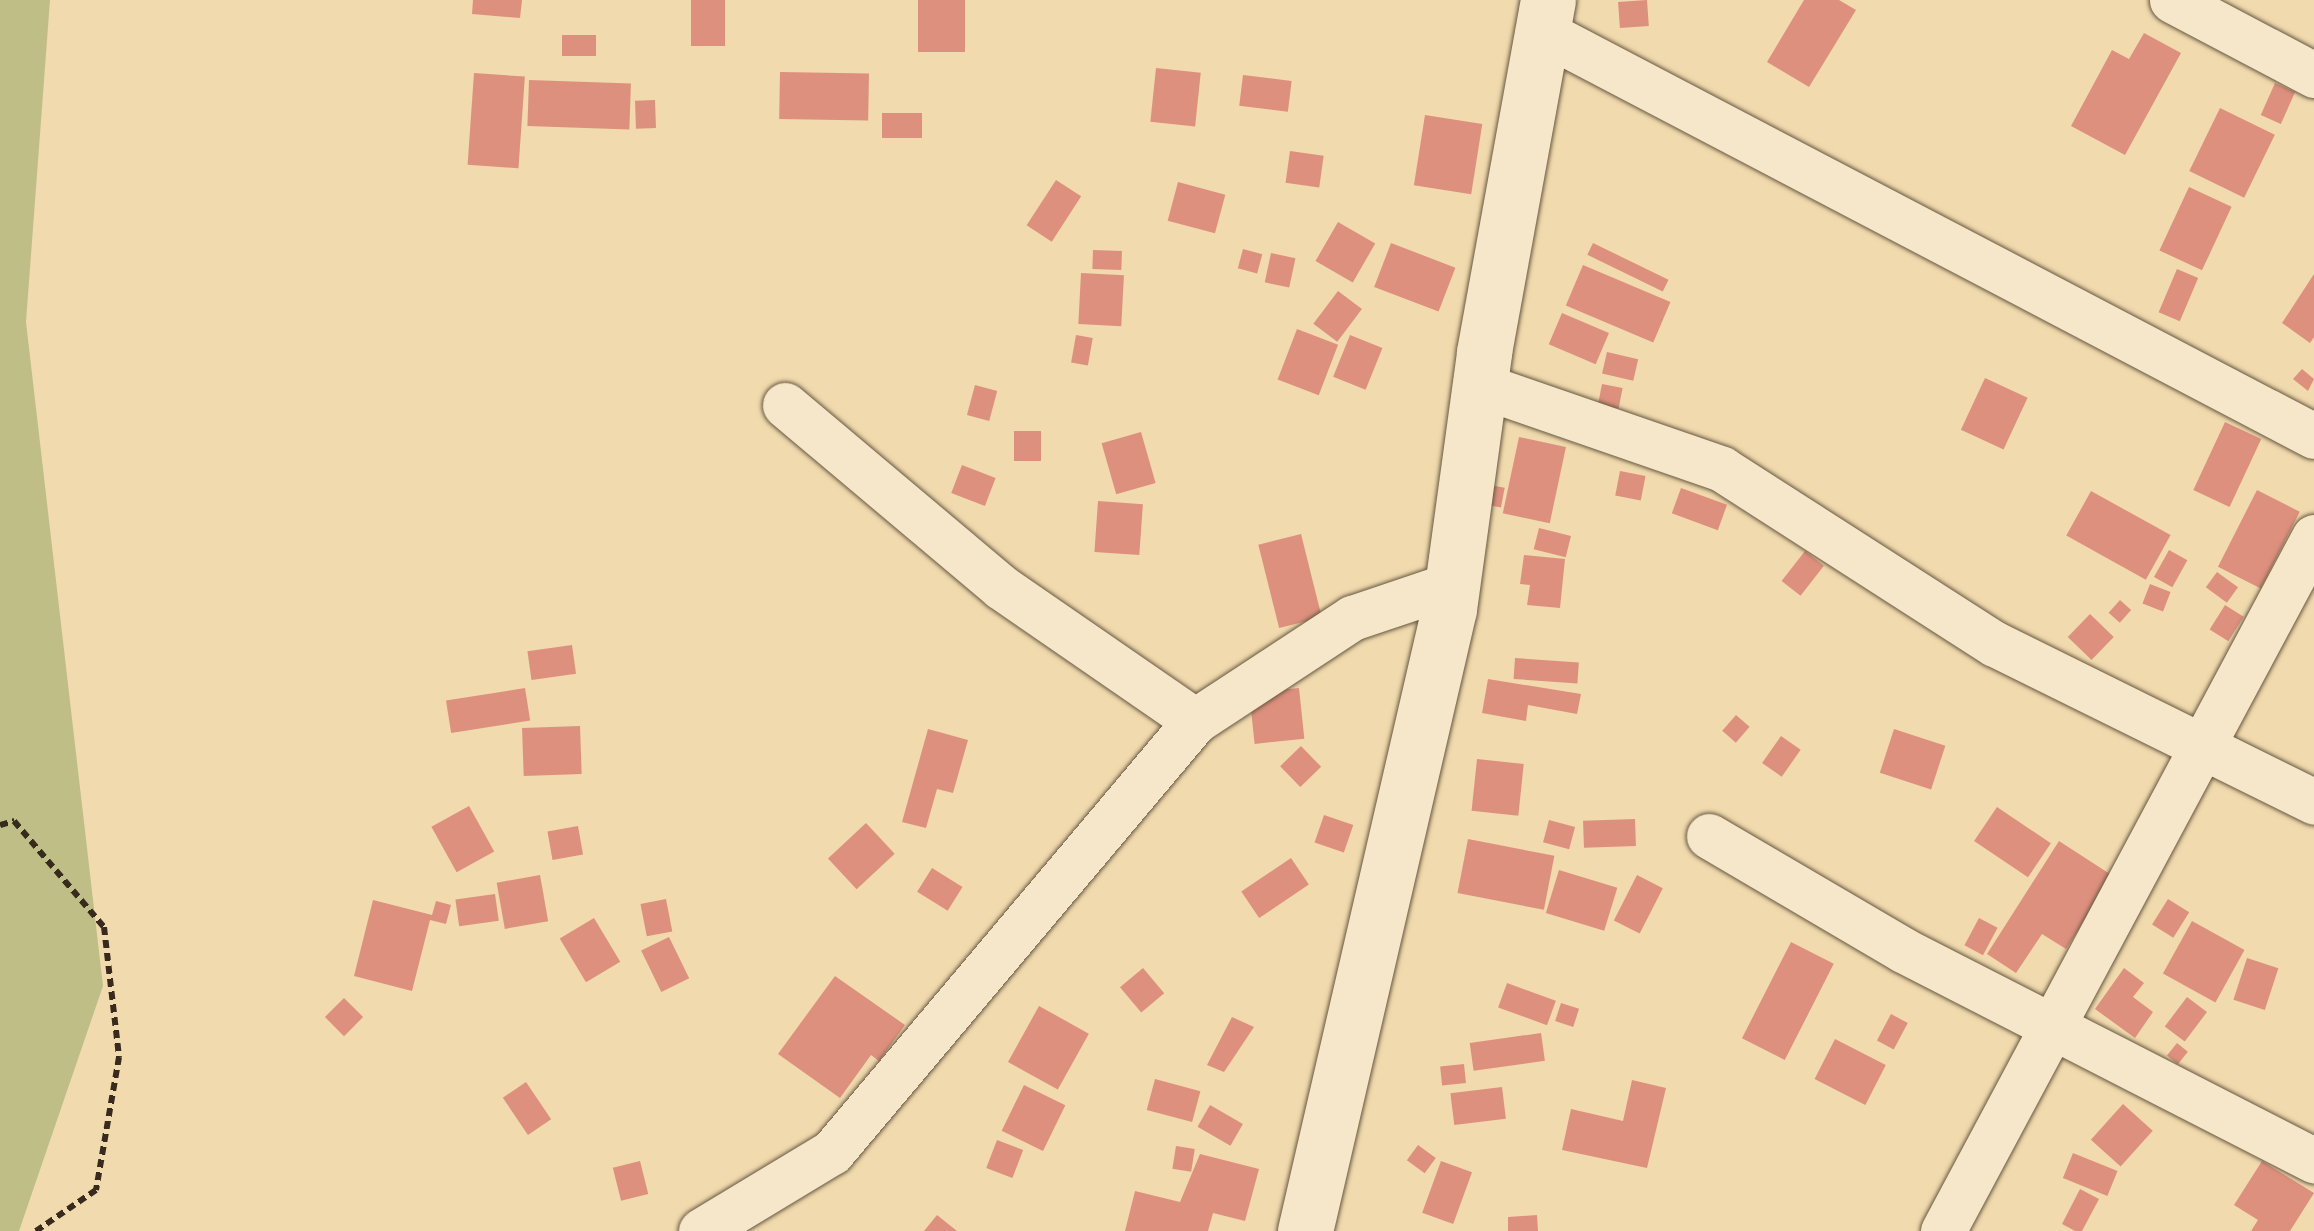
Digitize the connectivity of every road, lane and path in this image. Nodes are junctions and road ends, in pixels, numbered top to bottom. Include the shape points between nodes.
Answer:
1 (2172, 0) edge
2 (1546, 16) edge
3 (2314, 74) edge
4 (1480, 385) junction
5 (785, 405) dead end
6 (2314, 436) edge
7 (2314, 537) edge
8 (1452, 584) junction
9 (1195, 721) junction
10 (2200, 750) junction
11 (2314, 802) edge
12 (0, 825) edge
13 (1710, 836) dead end
14 (2054, 1023) junction
15 (2314, 1160) edge
16 (36, 1231) edge
17 (701, 1231) edge
18 (1305, 1231) edge
19 (1943, 1231) edge

1 - 3 street
2 - 4 street
2 - 6 street
4 - 8 street
4 - 10 street via 1722,469 1995,644
5 - 9 street via 1001,587
7 - 10 street
8 - 9 street via 1352,618
8 - 18 street
9 - 17 street via 832,1152
10 - 11 street
10 - 14 street
12 - 16 path via 14,822 104,927 119,1057 96,1190
13 - 14 street via 1903,950
14 - 15 street
14 - 19 street

